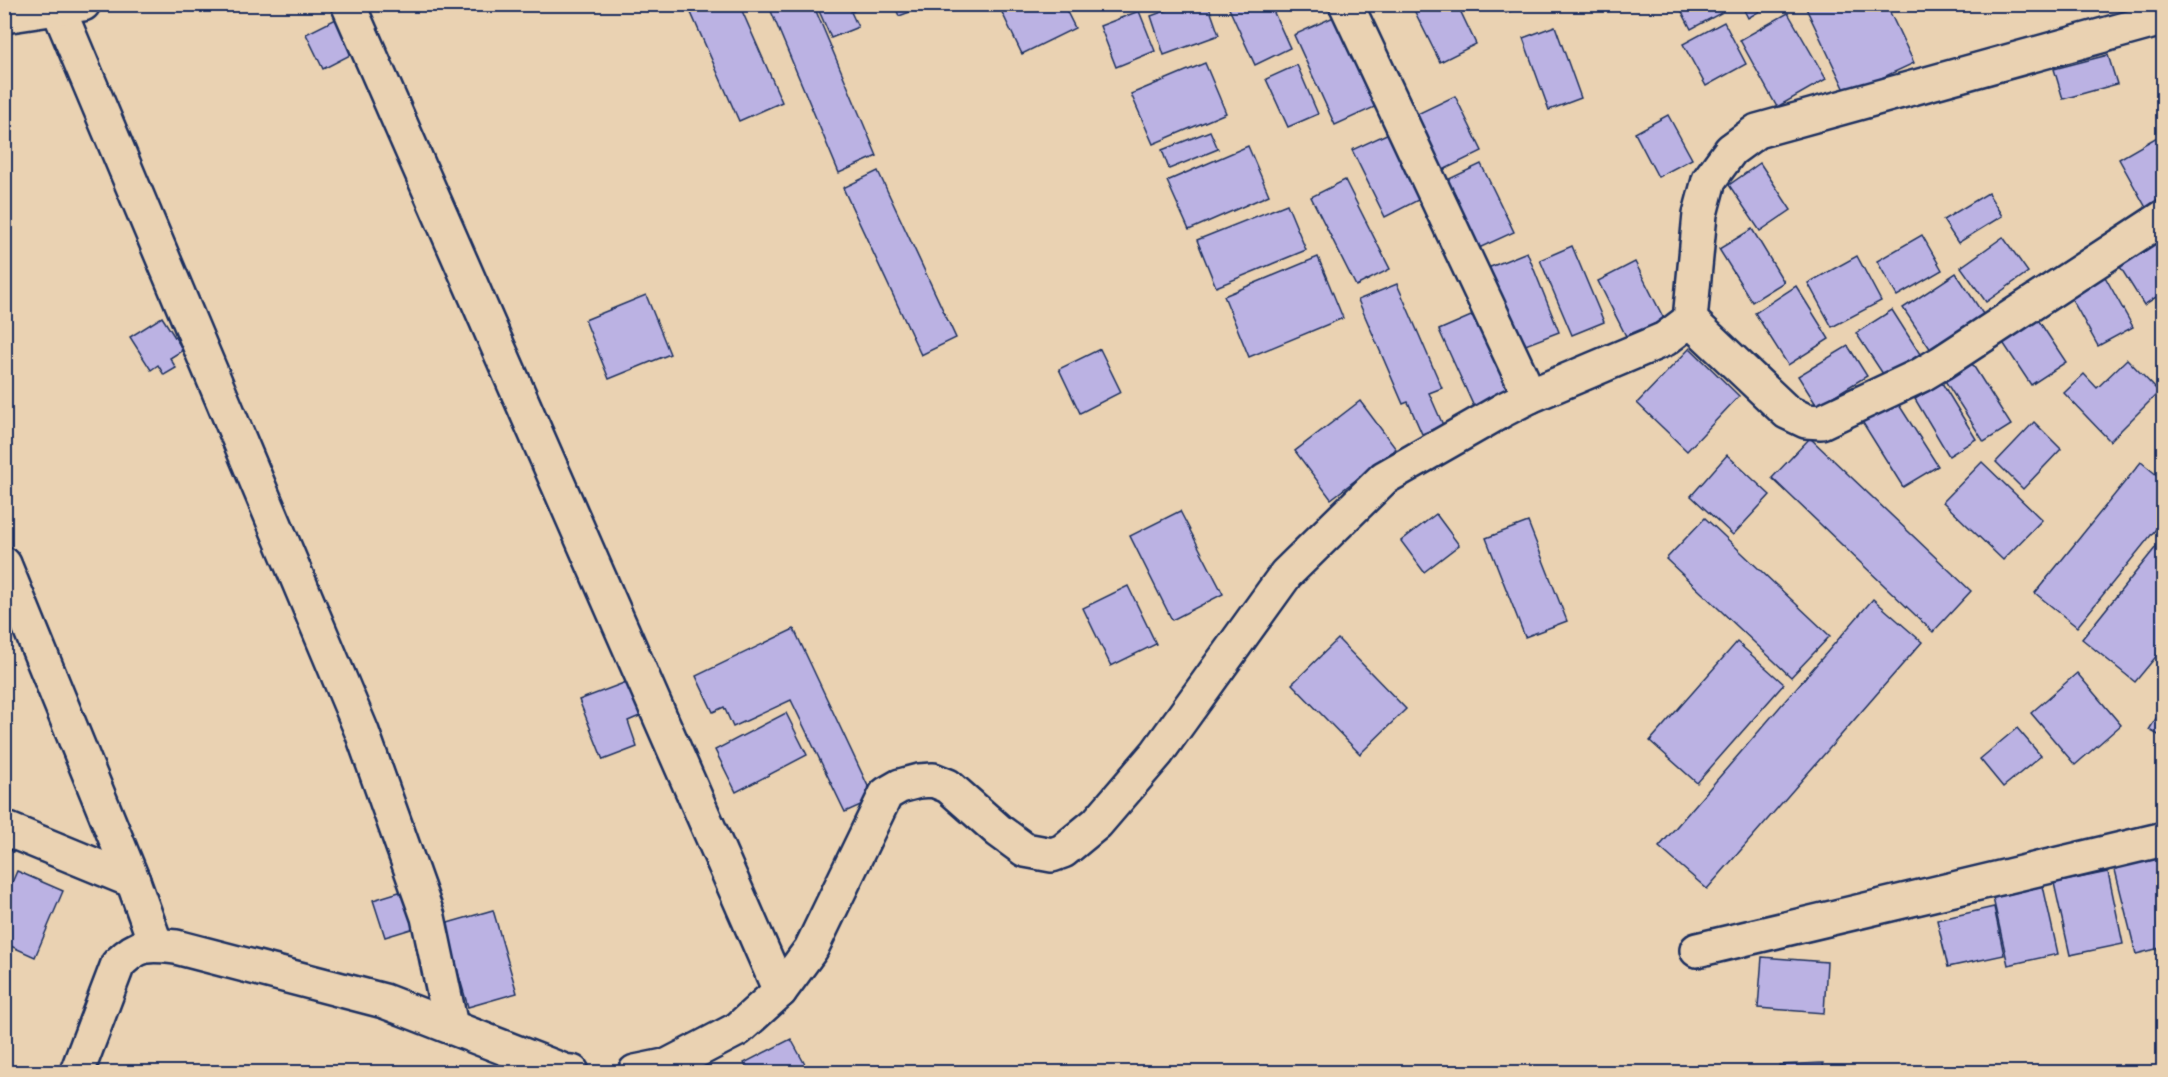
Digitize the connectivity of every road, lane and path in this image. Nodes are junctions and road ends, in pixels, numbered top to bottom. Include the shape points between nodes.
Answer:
1 (348, 4) edge
2 (1346, 4) edge
3 (70, 6) edge
4 (4, 16) edge
5 (2151, 22) edge
6 (2163, 218) edge
7 (1690, 320) junction
8 (1530, 396) junction
9 (4, 564) edge
10 (4, 828) edge
11 (2163, 839) edge
12 (133, 881) junction
13 (156, 945) junction
14 (1697, 950) dead end
15 (780, 991) junction
16 (451, 1026) junction
17 (77, 1072) edge
18 (572, 1072) edge
19 (635, 1072) edge

1 - 15 street
2 - 8 street
3 - 4 street
3 - 16 street via 362,732 428,917
5 - 7 street via 1757,131 1731,150 1709,180 1700,214
6 - 7 street via 1921,375 1821,422 1806,421 1787,412
7 - 8 street via 1665,339
8 - 15 street via 1384,478 1286,574 1157,753 1097,823 1063,851 1052,855 1025,850 948,786 933,780 900,786 886,794 811,949
9 - 12 street
10 - 12 street
11 - 14 street
12 - 13 street
13 - 16 street via 384,1001
13 - 17 street via 132,950 118,964
15 - 19 street via 738,1029 669,1065
16 - 18 street

